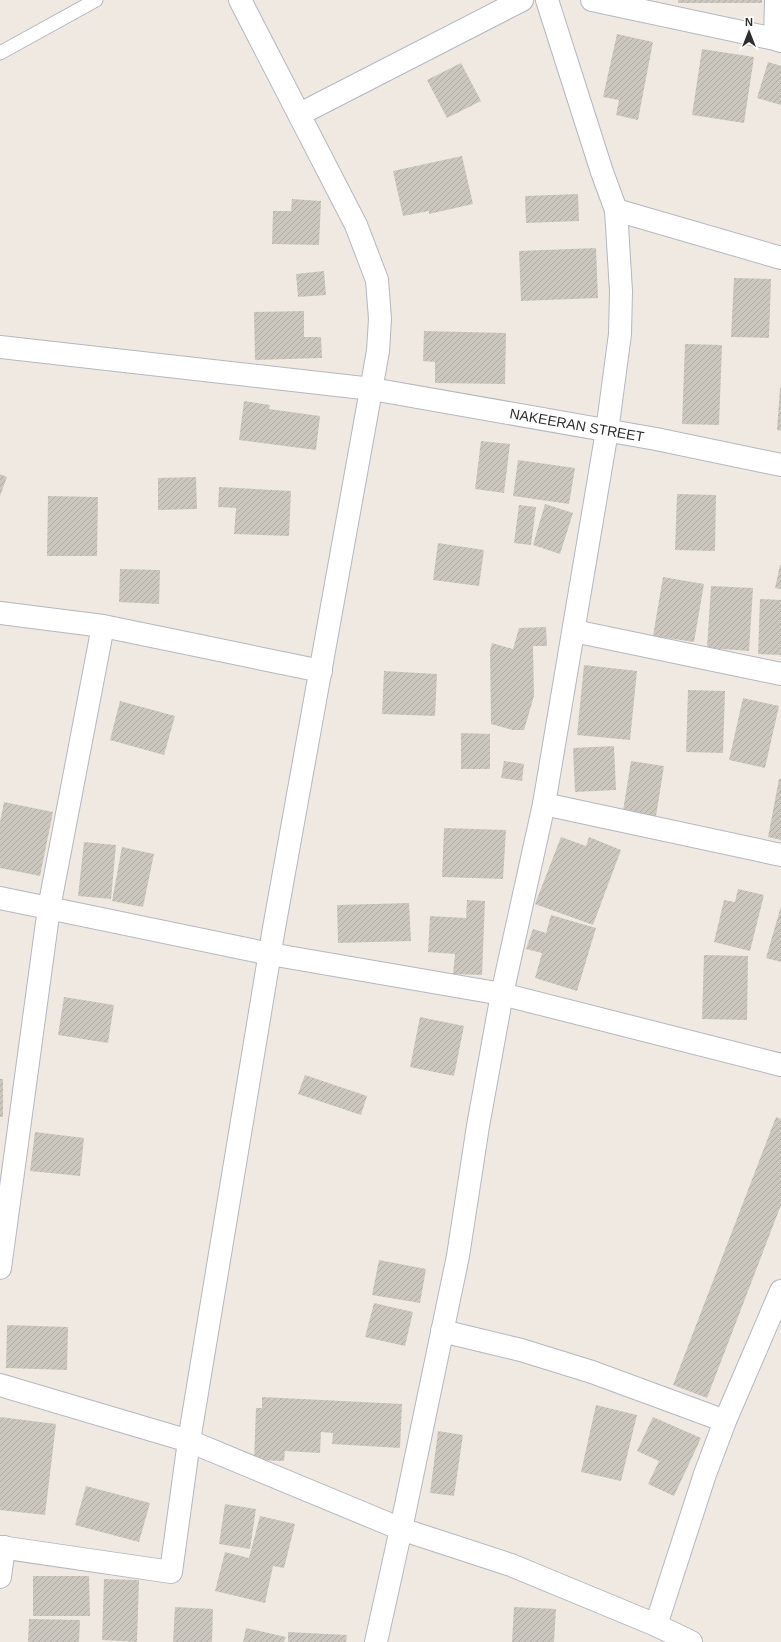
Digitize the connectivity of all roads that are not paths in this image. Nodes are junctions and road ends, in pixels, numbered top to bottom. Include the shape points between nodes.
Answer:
1 (96, 0) edge
2 (240, 0) edge
3 (522, 0) edge
4 (547, 0) edge
5 (592, 0) edge
6 (776, 0) edge
7 (778, 40) edge
8 (0, 53) edge
9 (300, 114) junction
10 (616, 210) junction
11 (781, 258) edge
12 (0, 346) edge
13 (372, 389) junction
14 (607, 431) junction
15 (781, 465) edge
16 (0, 613) edge
17 (103, 626) junction
18 (574, 631) junction
19 (321, 671) junction
20 (781, 674) edge
21 (544, 804) junction
22 (781, 855) edge
23 (0, 898) edge
24 (49, 908) junction
25 (270, 954) junction
26 (502, 994) junction
27 (781, 1065) edge
28 (2, 1243) edge
29 (0, 1268) edge
30 (781, 1291) edge
31 (442, 1331) junction
32 (0, 1385) edge
33 (725, 1421) junction
34 (189, 1441) junction
35 (402, 1529) junction
36 (2, 1547) edge
37 (0, 1577) edge
38 (656, 1625) junction
39 (376, 1642) edge
40 (691, 1642) edge

1 - 8 lane
2 - 9 street
3 - 9 street
4 - 10 street
5 - 7 street
6 - 7 street
9 - 13 street via 356,225 378,280 380,319
10 - 11 street
10 - 14 street via 621,291 620,334
12 - 13 street, NAKEERAN STREET
13 - 14 street, NAKEERAN STREET
13 - 19 street
14 - 15 street, NAKEERAN STREET
14 - 18 street
16 - 17 street
17 - 19 street
17 - 24 street
18 - 20 street
18 - 21 street
19 - 25 street
21 - 22 street
21 - 26 street
23 - 24 street
24 - 25 street
24 - 28 street
25 - 26 street
25 - 34 street
26 - 27 street
26 - 31 street via 458,1256
28 - 29 street
30 - 33 street
31 - 33 street via 521,1350 592,1372
31 - 35 street
32 - 34 street
33 - 38 street
34 - 35 street
34 - 36 street via 171,1572
35 - 38 street via 512,1565
35 - 39 street
36 - 37 street
38 - 40 street

